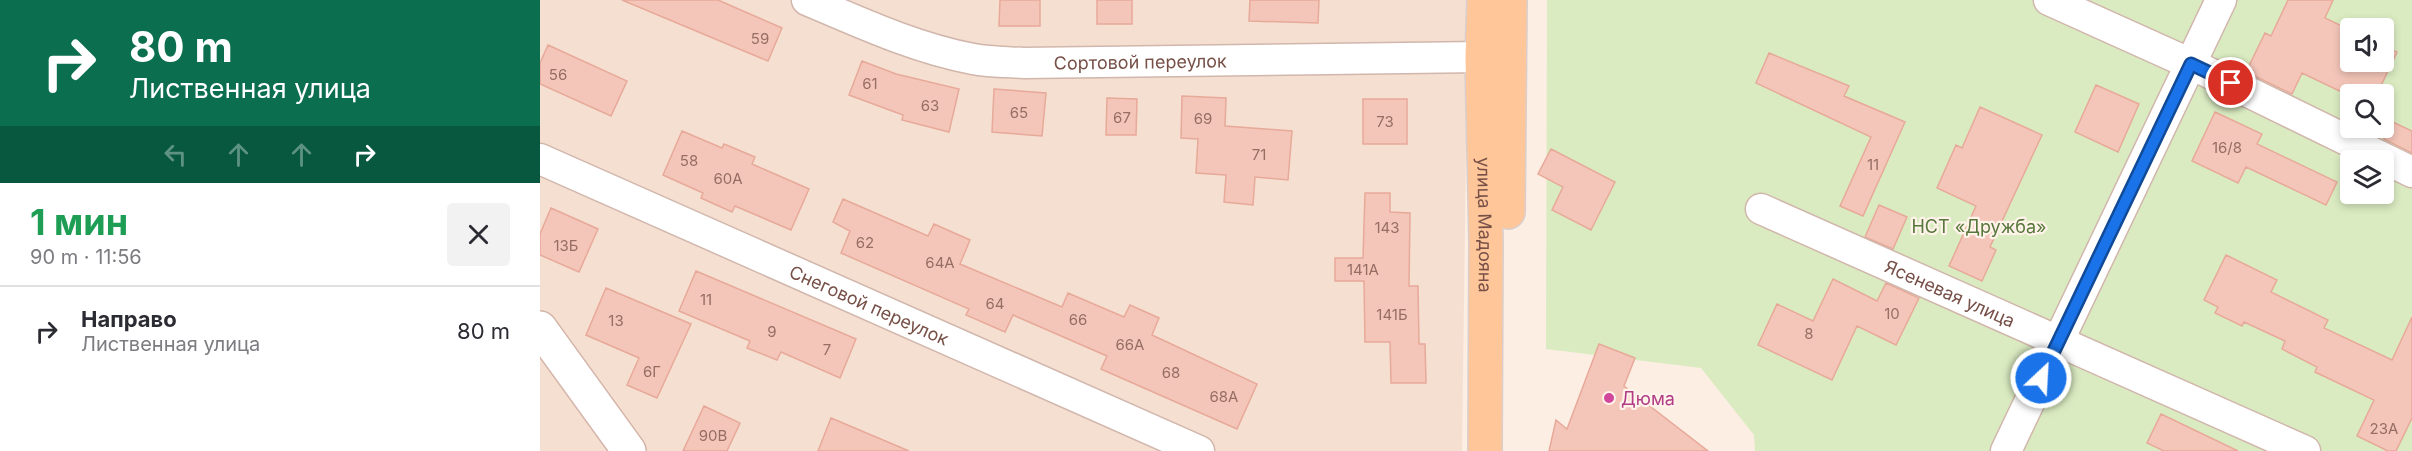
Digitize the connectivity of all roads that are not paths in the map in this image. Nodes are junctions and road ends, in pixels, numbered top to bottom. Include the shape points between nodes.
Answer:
1 (807, 0) edge
2 (1484, 0) edge
3 (1510, 0) edge
4 (2049, 0) edge
5 (2221, 0) edge
6 (1482, 57) junction
7 (2191, 64) junction
8 (540, 159) edge
9 (2412, 172) edge
10 (1761, 209) dead end
11 (540, 328) edge
12 (2058, 341) junction
13 (1155, 442) edge
14 (629, 451) edge
15 (1199, 451) edge
16 (1485, 451) edge
17 (1507, 451) edge
18 (2006, 451) edge
19 (2305, 451) edge

1 - 6 street, Сортовой переулок via 934,50 975,59 1024,63
2 - 6 main road, улица Мадояна
3 - 17 main road, улица Мадояна
4 - 7 street
5 - 7 street
6 - 16 main road, улица Мадояна
7 - 9 street
7 - 12 street
8 - 13 street, Снеговой переулок
10 - 12 street, Ясеневая улица
11 - 14 street
12 - 18 street
12 - 19 street, Ясеневая улица
13 - 15 street, Снеговой переулок

